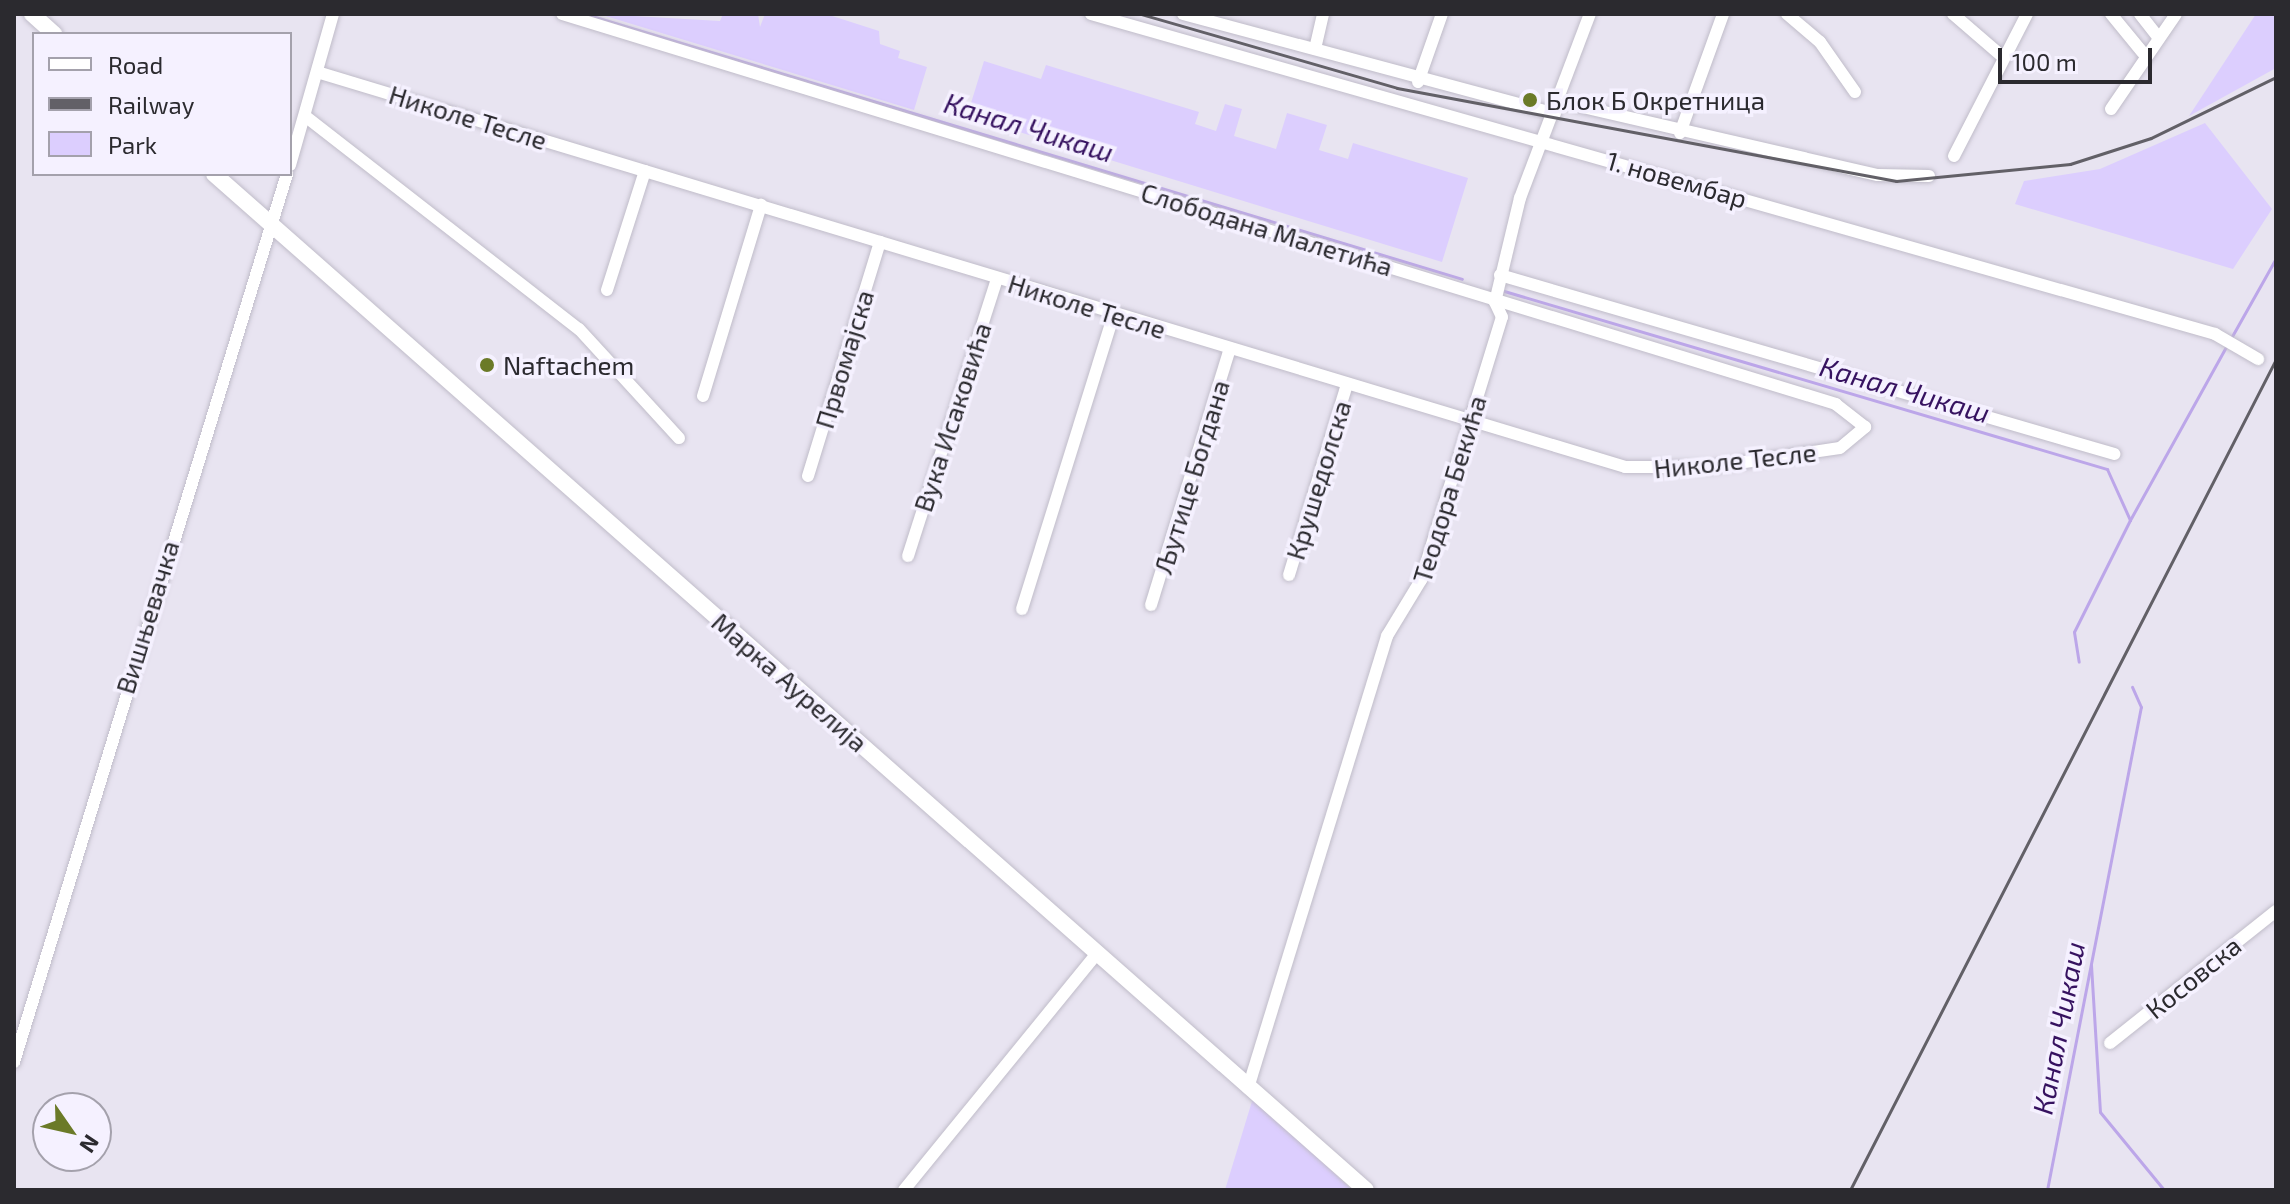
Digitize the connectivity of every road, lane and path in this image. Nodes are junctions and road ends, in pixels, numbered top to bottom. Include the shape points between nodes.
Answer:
1 (32, 14) edge
2 (333, 14) edge
3 (562, 14) edge
4 (1091, 14) edge
5 (1183, 14) edge
6 (1238, 14) edge
7 (1323, 14) edge
8 (1442, 14) edge
9 (1590, 14) edge
10 (1723, 14) edge
11 (1787, 14) edge
12 (1953, 14) edge
13 (2027, 14) edge
14 (2111, 14) edge
15 (2140, 14) edge
16 (2176, 14) edge
17 (1233, 29) junction
18 (52, 32) edge
19 (2157, 36) junction
20 (1315, 49) junction
21 (2143, 53) junction
22 (2004, 58) junction
23 (317, 72) junction
24 (1418, 82) junction
25 (1855, 92) dead end
26 (1561, 102) junction
27 (2111, 109) dead end
28 (1555, 114) junction
29 (305, 116) junction
30 (1680, 133) junction
31 (1546, 142) junction
32 (1954, 156) dead end
33 (292, 158) edge
34 (645, 171) junction
35 (216, 176) edge
36 (286, 176) edge
37 (1929, 176) dead end
38 (761, 205) junction
39 (269, 223) junction
40 (880, 242) junction
41 (1500, 277) junction
42 (997, 278) junction
43 (607, 290) dead end
44 (1496, 298) junction
45 (1114, 314) junction
46 (1230, 349) junction
47 (2258, 359) dead end
48 (1347, 384) junction
49 (703, 396) dead end
50 (1470, 423) junction
51 (1862, 433) joint
52 (679, 438) dead end
53 (2114, 454) dead end
54 (808, 476) dead end
55 (908, 556) dead end
56 (1289, 575) dead end
57 (1151, 605) dead end
58 (1022, 609) dead end
59 (2276, 911) edge
60 (1097, 953) junction
61 (2110, 1043) dead end
62 (14, 1062) edge
63 (1248, 1088) junction
64 (904, 1190) edge
65 (1366, 1190) edge

1 - 18 main road
2 - 23 street
3 - 44 street, Слободана Малетића
4 - 31 street, 1. новембар
5 - 17 street
6 - 17 street
7 - 20 street
8 - 24 street
9 - 26 street, Теодора Бекића
10 - 30 street
11 - 25 street via 1820,42
12 - 22 street
13 - 22 street
14 - 21 street
15 - 19 street
16 - 19 street
17 - 20 street
19 - 21 street
20 - 24 street
21 - 27 street
22 - 32 street
23 - 29 street
23 - 34 street, Николе Тесле
24 - 28 street
26 - 28 street, Теодора Бекића
26 - 30 street
28 - 31 street, Теодора Бекића
29 - 33 street
29 - 52 street via 579,329
30 - 37 street via 1878,175
31 - 41 street, Теодора Бекића via 1520,198
31 - 47 street, 1. новембар via 2215,334
34 - 38 street, Николе Тесле
34 - 43 street
35 - 39 main road, Марка Аурелија
36 - 39 street, Вишњевачка
38 - 40 street, Николе Тесле
38 - 49 street
39 - 60 main road, Марка Аурелија
39 - 62 street, Вишњевачка
40 - 42 street, Николе Тесле
40 - 54 street, Првомајска
41 - 44 street, Теодора Бекића
41 - 53 street
42 - 45 street, Николе Тесле
42 - 55 street, Вука Исаковића
44 - 50 street, Теодора Бекића via 1502,317
44 - 51 street, Слободана Малетића via 1836,404 1865,422
45 - 46 street, Николе Тесле
45 - 58 street
46 - 48 street, Николе Тесле
46 - 57 street, Љутице Богдана
48 - 50 street, Николе Тесле
48 - 56 street, Крушедолска
50 - 51 street, Николе Тесле via 1650,472 1840,448
50 - 63 street, Теодора Бекића via 1415,600 1387,636
59 - 61 street, Косовска
60 - 63 main road, Марка Аурелија
60 - 64 street
63 - 65 main road, Марка Аурелија

